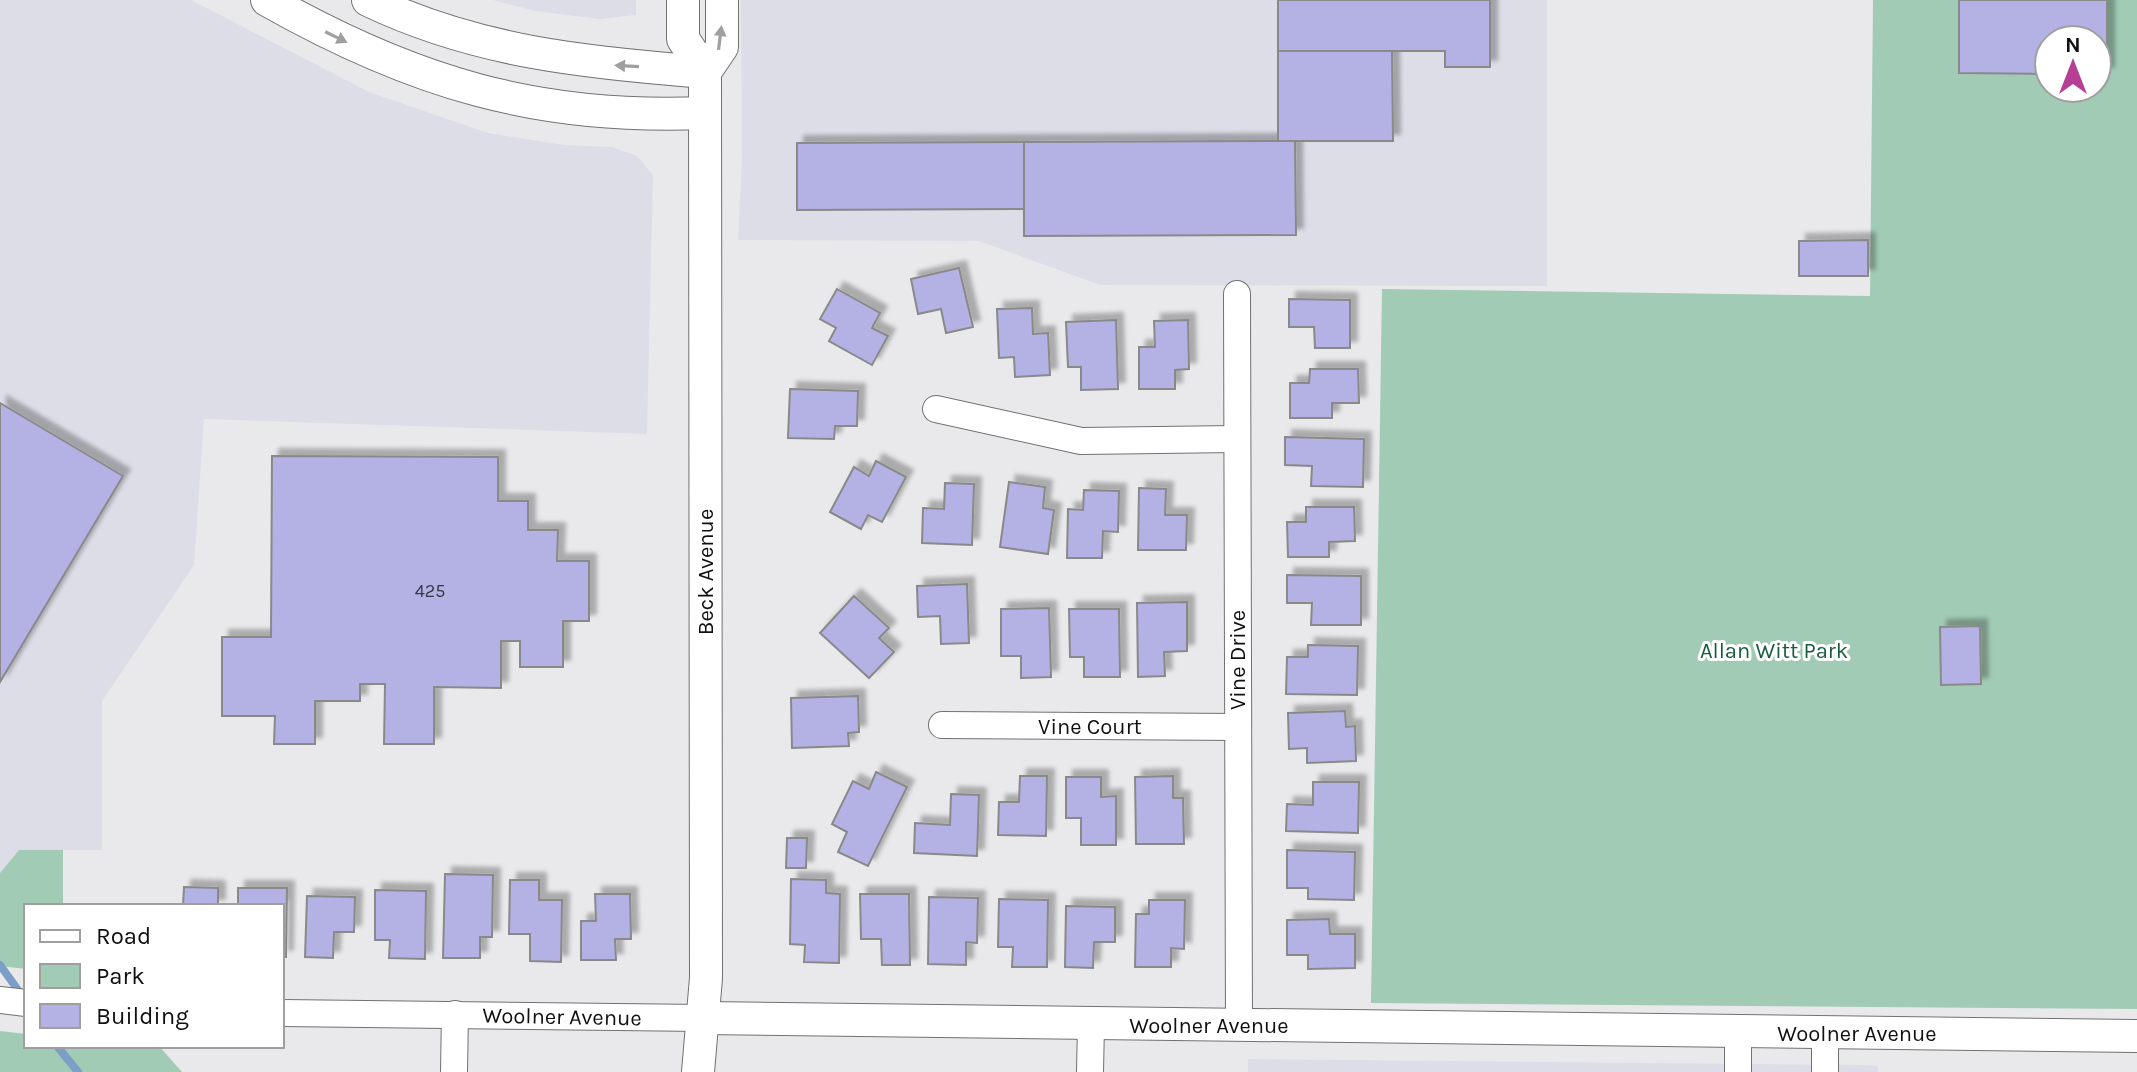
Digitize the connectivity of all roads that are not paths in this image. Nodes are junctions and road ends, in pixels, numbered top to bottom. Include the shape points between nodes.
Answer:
1 (267, 0) edge
2 (368, 0) edge
3 (683, 0) edge
4 (722, 0) edge
5 (705, 72) junction
6 (705, 113) junction
7 (1237, 294) dead end
8 (936, 409) dead end
9 (1236, 439) junction
10 (942, 725) dead end
11 (1238, 727) junction
12 (0, 1000) edge
13 (24, 1003) edge
14 (284, 1013) edge
15 (455, 1014) junction
16 (703, 1018) junction
17 (1091, 1024) junction
18 (1239, 1026) junction
19 (1738, 1033) junction
20 (1825, 1033) junction
21 (2137, 1036) edge
22 (454, 1072) edge
23 (698, 1072) edge
24 (1090, 1072) edge
25 (1738, 1072) edge
26 (1825, 1072) edge

1 -> 6 street via 377,58 468,89 609,113
5 -> 2 street via 536,55 461,37
3 - 5 street via 683,39
5 -> 4 street, Beck Avenue via 722,47
5 - 6 street, Beck Avenue
6 - 16 street, Beck Avenue
7 - 9 street, Vine Drive
8 - 9 street via 1081,441
9 - 11 street, Vine Drive
10 - 11 street, Vine Court
11 - 18 street, Vine Drive
12 - 13 street
14 - 15 street, Woolner Avenue
15 - 16 street, Woolner Avenue
15 - 22 street
16 - 17 street, Woolner Avenue
16 - 23 street, Beck Avenue
17 - 18 street, Woolner Avenue
17 - 24 street
18 - 19 street, Woolner Avenue
19 - 20 street, Woolner Avenue
19 - 25 street
20 - 21 street, Woolner Avenue
20 - 26 street

